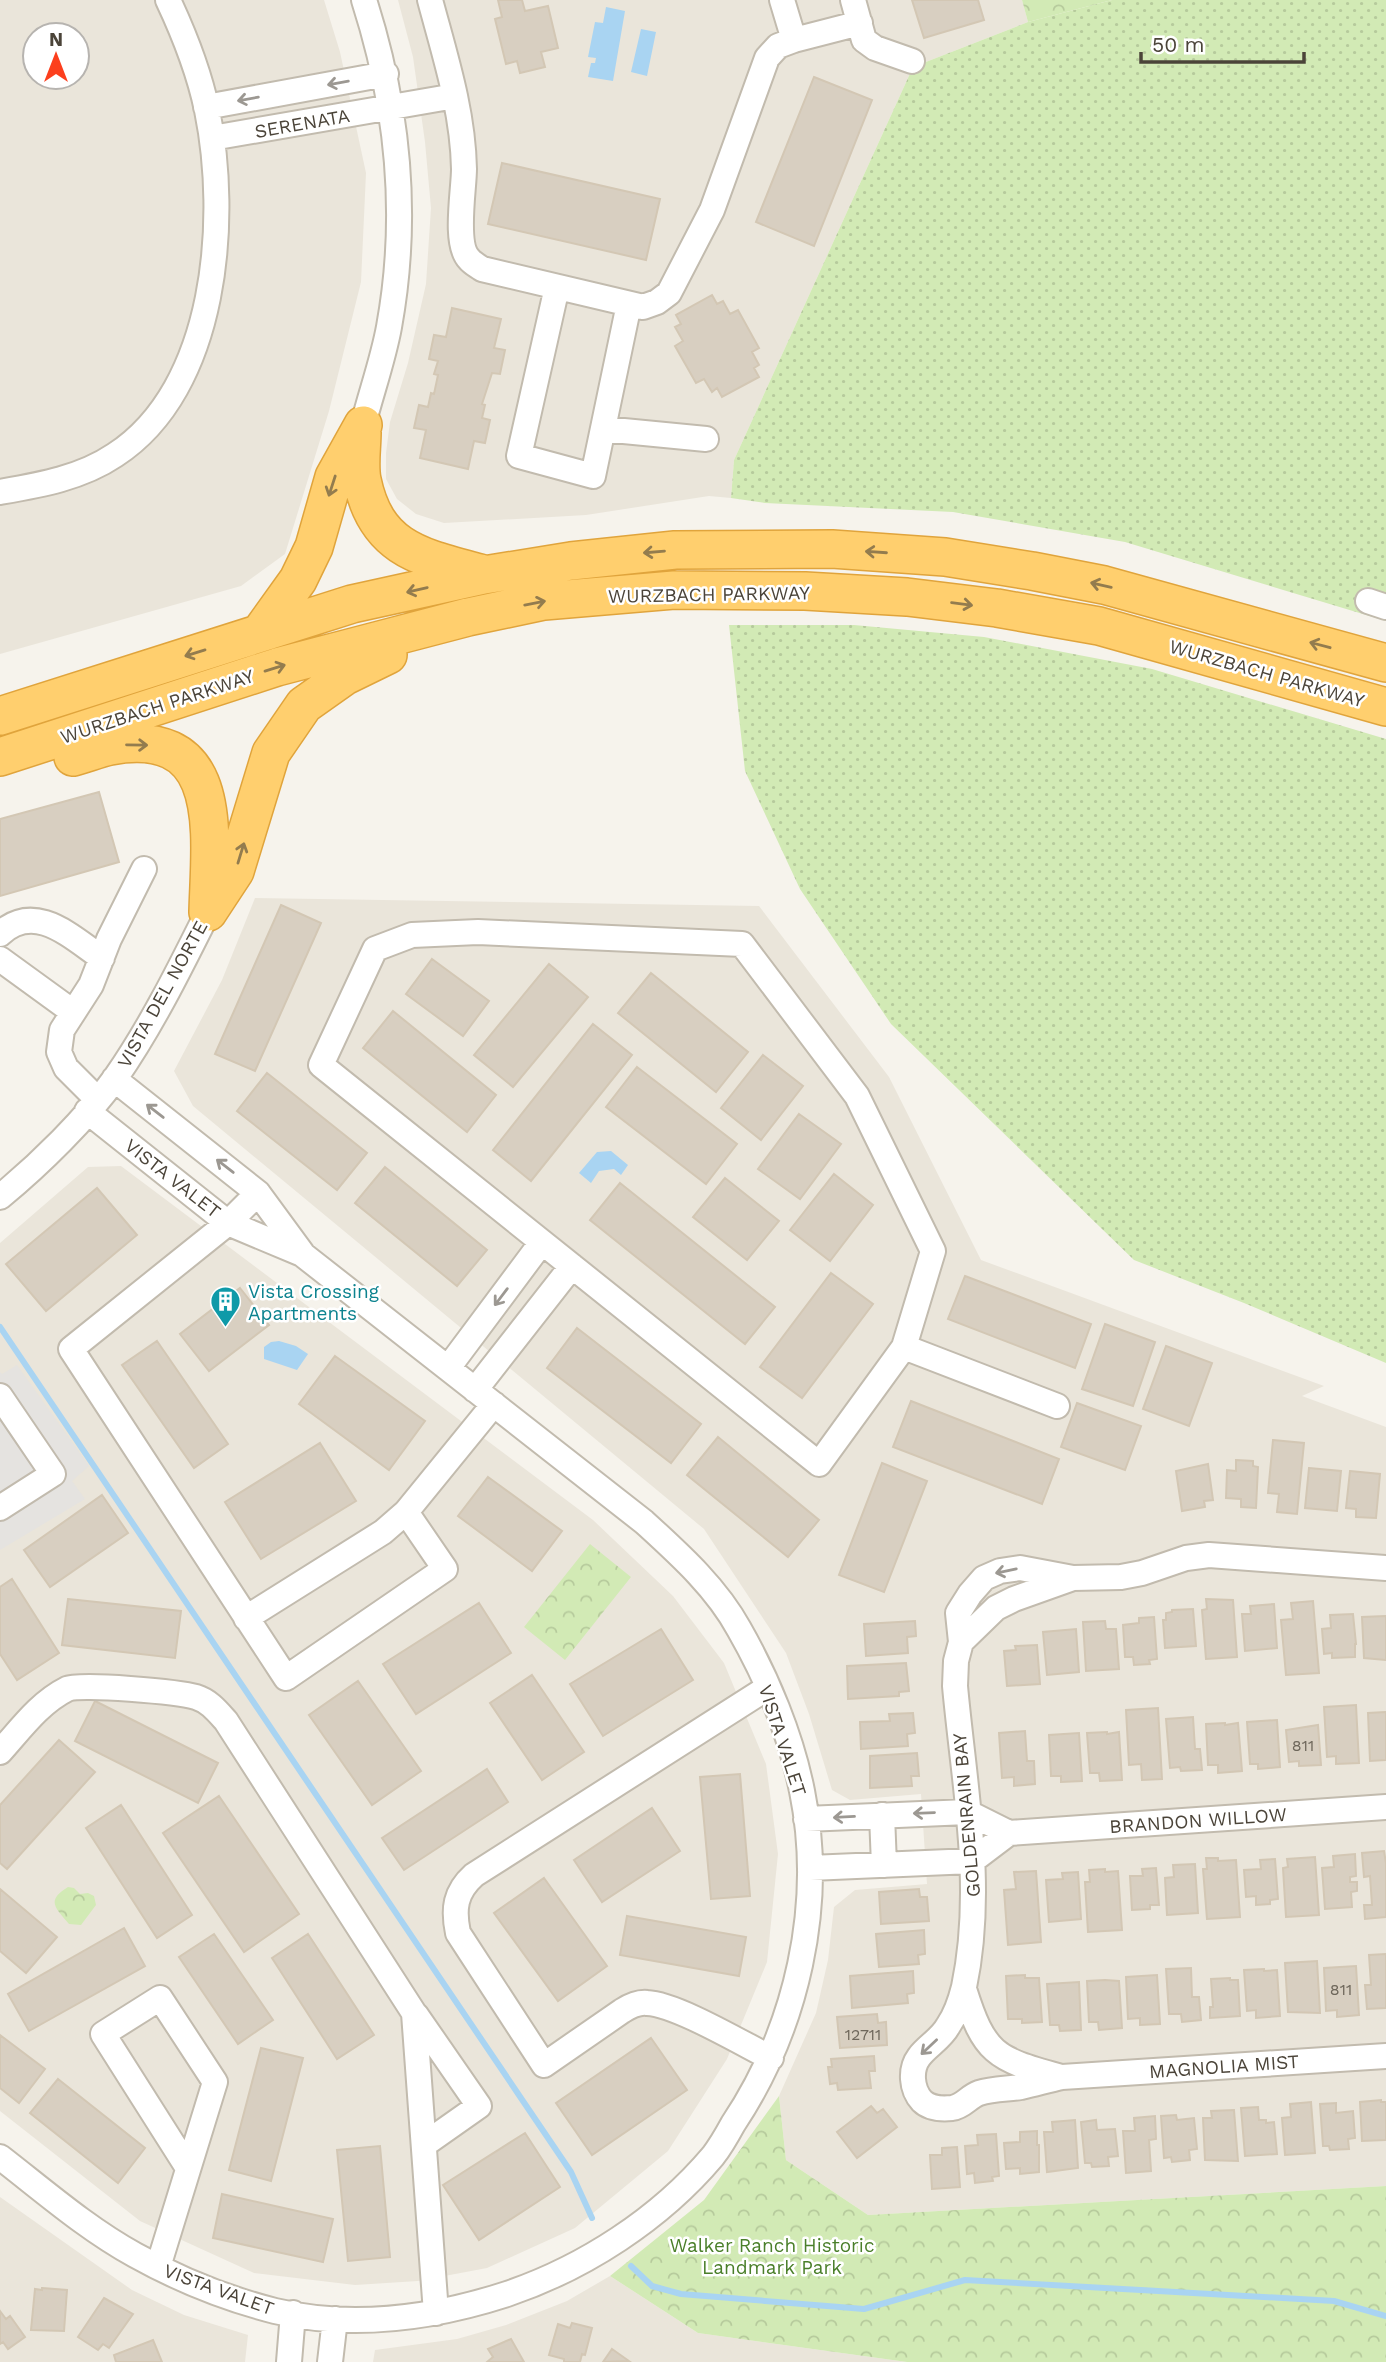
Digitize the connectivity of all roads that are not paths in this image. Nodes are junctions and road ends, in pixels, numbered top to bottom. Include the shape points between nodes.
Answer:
1 (168, 0) edge
2 (364, 0) edge
3 (430, 0) edge
4 (782, 0) edge
5 (856, 11) edge
6 (794, 40) junction
7 (912, 61) dead end
8 (386, 74) junction
9 (290, 92) junction
10 (455, 96) junction
11 (206, 107) junction
12 (392, 108) junction
13 (297, 124) junction
14 (212, 138) junction
15 (557, 287) junction
16 (629, 304) junction
17 (363, 425) junction
18 (603, 429) junction
19 (706, 439) dead end
20 (0, 492) edge
21 (484, 575) junction
22 (468, 617) junction
23 (260, 633) junction
24 (1386, 663) edge
25 (1386, 707) edge
26 (0, 716) edge
27 (0, 757) edge
28 (0, 779) edge
29 (144, 869) dead end
30 (208, 912) junction
31 (0, 934) edge
32 (102, 958) junction
33 (0, 959) edge
34 (73, 1012) junction
35 (114, 1079) junction
36 (92, 1105) junction
37 (258, 1193) junction
38 (0, 1197) edge
39 (228, 1223) junction
40 (542, 1242) junction
41 (302, 1254) junction
42 (572, 1266) junction
43 (904, 1347) junction
44 (448, 1368) junction
45 (0, 1396) edge
46 (485, 1397) junction
47 (1057, 1405) dead end
48 (0, 1508) edge
49 (406, 1512) junction
50 (1386, 1568) edge
51 (246, 1618) junction
52 (767, 1688) junction
53 (0, 1752) edge
54 (1386, 1807) edge
55 (967, 1812) junction
56 (882, 1815) junction
57 (806, 1819) junction
58 (1009, 1833) junction
59 (972, 1861) junction
60 (884, 1865) junction
61 (810, 1868) junction
62 (964, 1989) junction
63 (414, 2012) junction
64 (1386, 2056) edge
65 (772, 2058) junction
66 (1062, 2077) junction
67 (425, 2144) junction
68 (0, 2157) edge
69 (188, 2168) junction
70 (158, 2267) junction
71 (293, 2313) junction
72 (436, 2313) junction
73 (335, 2319) junction
74 (289, 2362) edge
75 (330, 2362) edge

1 - 11 street
2 - 8 street
3 - 10 street
4 - 6 street
5 - 6 street
5 - 7 street via 864,40
6 - 16 street via 778,46 767,58 712,210 669,293 643,307
8 -> 9 street, SERENATA
8 - 12 street
9 -> 11 street, SERENATA
9 - 13 street
10 - 12 street, SERENATA
10 - 15 street via 464,169 463,249 482,269
11 - 14 street
12 - 13 street, SERENATA
12 - 17 street via 398,181 394,285 389,328
13 - 14 street, SERENATA
14 - 20 street via 216,236 197,342 182,378 141,435 115,456 55,482
15 - 16 street
15 - 18 street via 519,456 593,476
16 - 18 street
17 - 21 highway via 362,478 372,515 386,533 431,560
17 -> 23 highway via 334,477 314,547 298,580
18 - 19 street
21 -> 23 highway, WURZBACH PARKWAY via 352,604
24 -> 21 highway, WURZBACH PARKWAY via 1104,585 945,557 832,549 722,549 622,555
22 -> 25 highway, WURZBACH PARKWAY via 544,601 616,594 723,590 908,597 1087,623
27 -> 22 highway, WURZBACH PARKWAY via 277,667
30 -> 22 highway via 235,871 271,753 304,705 345,676
23 -> 26 highway, WURZBACH PARKWAY
28 -> 30 highway via 109,747 137,744 177,755 190,764 204,788 210,819
29 - 32 street
30 - 35 street, VISTA DEL NORTE via 149,1024
31 - 32 street via 18,921 46,922
32 - 34 street
33 - 34 street
34 - 36 street, VISTA VALET via 62,1030 59,1052
35 - 36 street, VISTA DEL NORTE
37 -> 35 street, VISTA VALET
36 - 38 street, VISTA DEL NORTE via 33,1171
36 - 39 street, VISTA VALET
37 - 39 street
37 - 41 street, VISTA VALET
39 - 41 street, VISTA VALET
39 - 51 street via 71,1349
40 - 42 street
40 - 43 street via 321,1065 375,949 412,935 478,932 743,944 857,1096 933,1251
40 -> 44 street
41 - 44 street, VISTA VALET
42 - 43 street via 819,1464
42 - 46 street
43 - 47 street
44 - 46 street, VISTA VALET
45 - 48 street via 53,1474
46 - 49 street
46 - 52 street, VISTA VALET via 679,1553 738,1627
49 - 51 street via 383,1532
49 - 51 street via 445,1569 286,1678
50 - 55 street, GOLDENRAIN BAY via 1209,1555 1132,1575 1073,1578 996,1608 961,1642 956,1661
52 - 57 street, VISTA VALET via 794,1761
52 - 65 street via 474,1875 456,1900 455,1918 458,1933 544,2065 622,2011 647,2003 666,2006
53 - 63 street via 43,1705 69,1687 101,1686 197,1698 212,1706
54 - 58 street, BRANDON WILLOW
55 -> 56 street
55 - 58 street
55 - 59 street, GOLDENRAIN BAY
56 -> 57 street
56 - 60 street
57 - 61 street, VISTA VALET
58 - 59 street
59 - 60 street
59 - 62 street, GOLDENRAIN BAY via 974,1894
60 - 61 street
61 - 65 street, VISTA VALET via 803,1949
62 - 66 street, MAGNOLIA MIST via 979,2034 990,2048 1023,2066
62 -> 66 street, MAGNOLIA MIST via 948,2026 919,2056 914,2068 912,2081 924,2103 952,2108 982,2092
63 - 67 street
63 - 67 street via 479,2106
64 - 66 street, MAGNOLIA MIST
65 - 72 street, VISTA VALET via 713,2155 646,2220 568,2269
67 - 72 street
68 - 70 street, VISTA VALET via 93,2228
69 - 69 street via 215,2082 160,1998 103,2034
69 - 70 street
70 - 71 street, VISTA VALET via 222,2293
71 - 73 street, VISTA VALET
71 - 74 street
72 - 73 street, VISTA VALET
73 - 75 street

